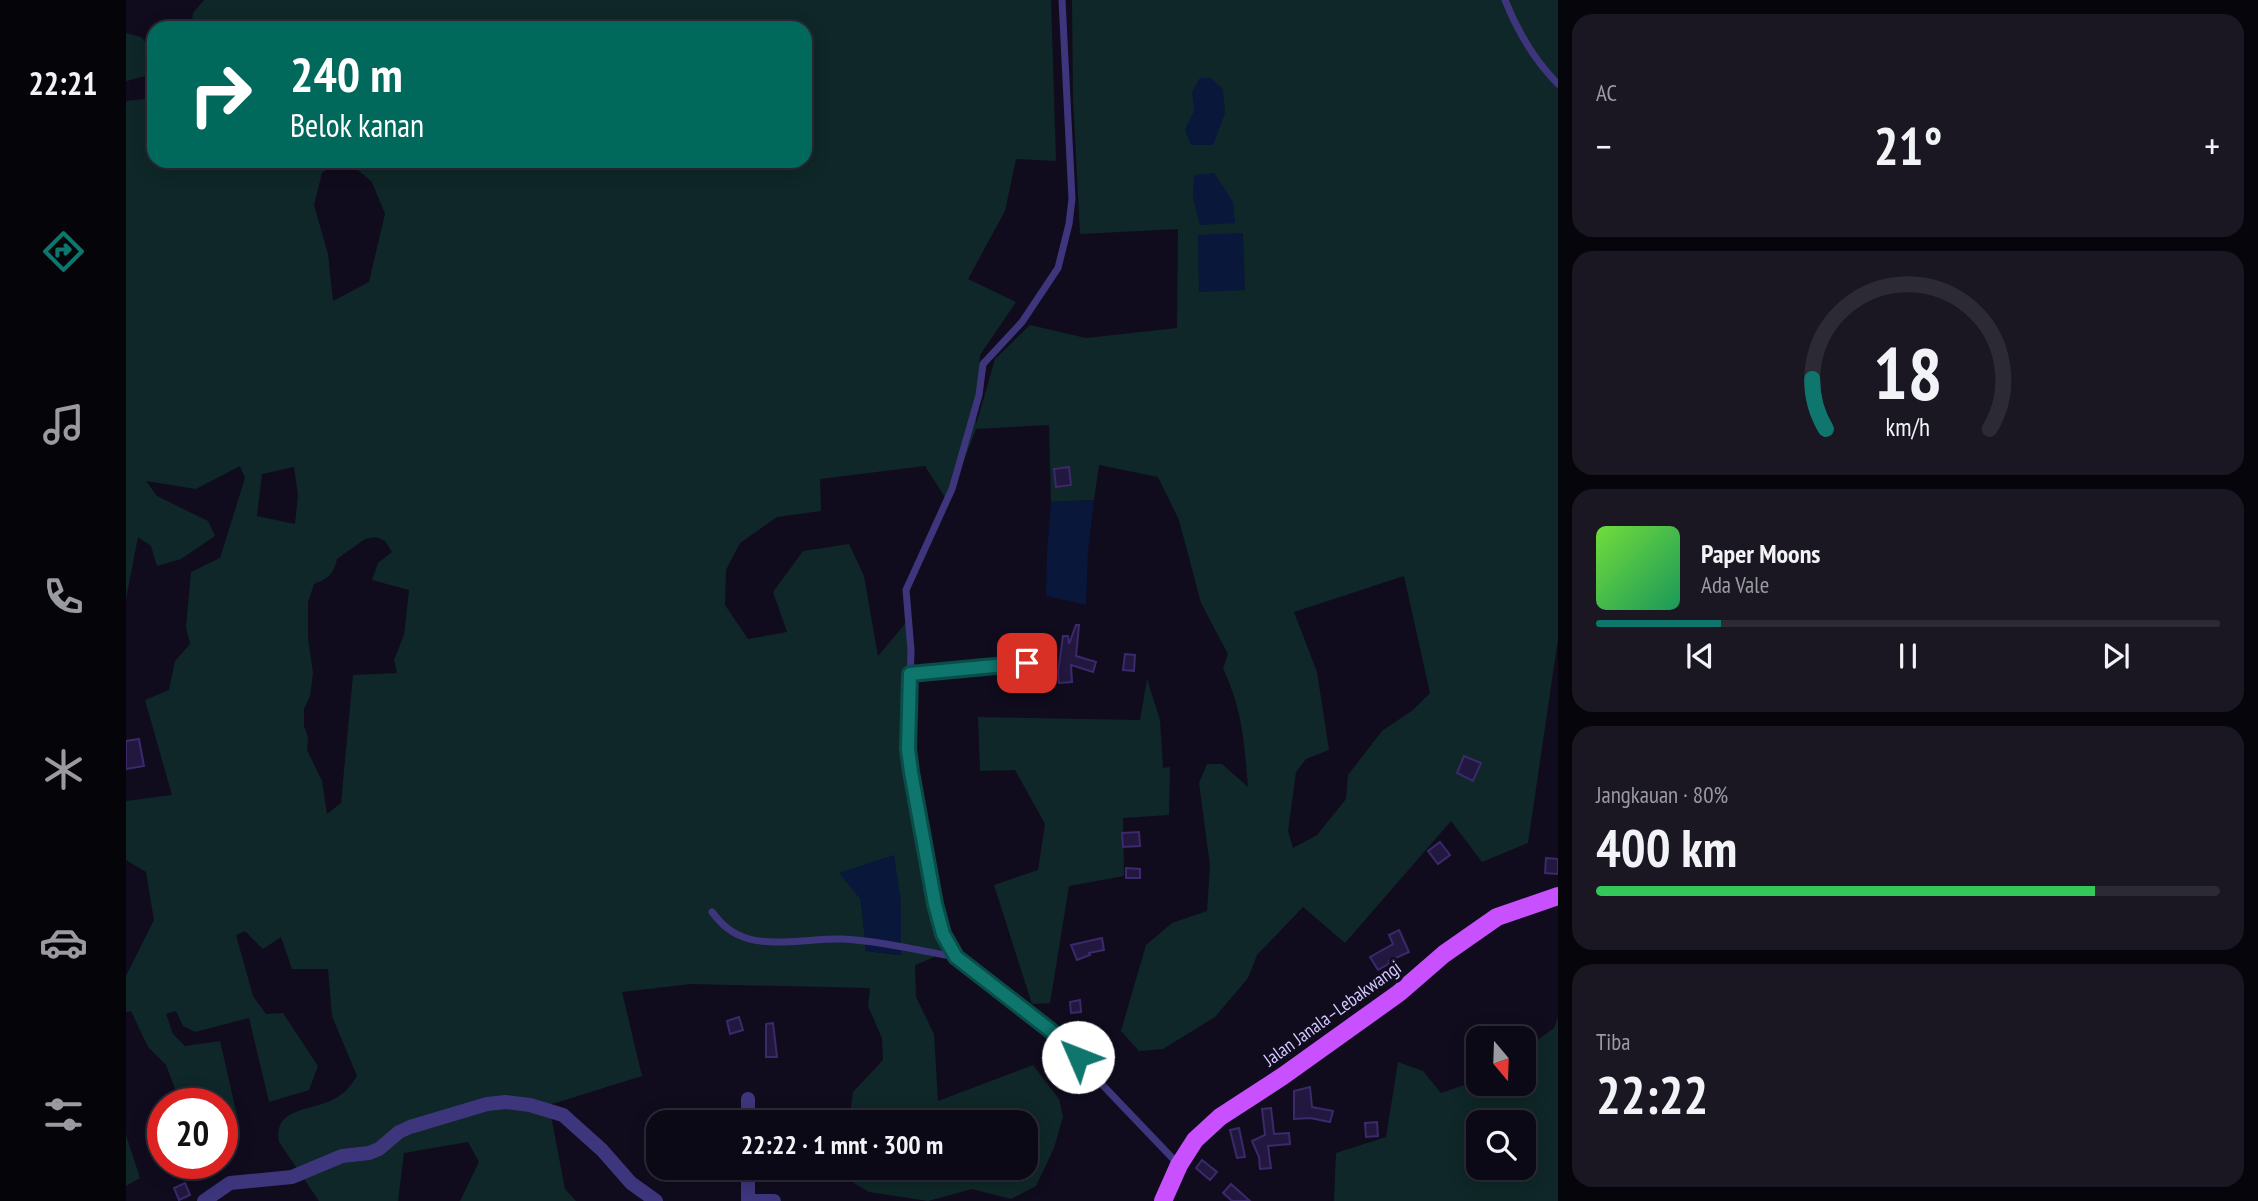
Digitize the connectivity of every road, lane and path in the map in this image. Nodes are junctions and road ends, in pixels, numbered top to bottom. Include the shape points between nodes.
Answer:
1 (1062, 0) edge
2 (1504, 0) edge
3 (1558, 84) edge
4 (1027, 663) dead end
5 (910, 674) junction
6 (1558, 896) edge
7 (712, 912) dead end
8 (956, 957) junction
9 (748, 1099) dead end
10 (748, 1110) edge
11 (1179, 1165) junction
12 (748, 1180) edge
13 (204, 1201) edge
14 (656, 1201) edge
15 (748, 1201) edge
16 (753, 1201) edge
17 (774, 1201) edge
18 (1163, 1201) edge

1 - 5 lane via 1072,199 1069,224 1058,268 1048,286 984,364 952,489 906,590
2 - 3 lane via 1515,26
4 - 5 lane
5 - 8 lane via 911,772 935,904 943,934
6 - 11 main road, Jalan Janala–Lebakwangi via 1497,917 1467,937 1399,993 1220,1117 1195,1140
7 - 8 lane via 724,927 747,939 843,939
8 - 11 lane via 1050,1030
9 - 10 street
11 - 18 main road, Jalan Janala–Lebakwangi
12 - 15 street
13 - 14 street via 230,1183 292,1177 342,1156 379,1149 410,1127 506,1102 564,1115 631,1183
16 - 17 street

